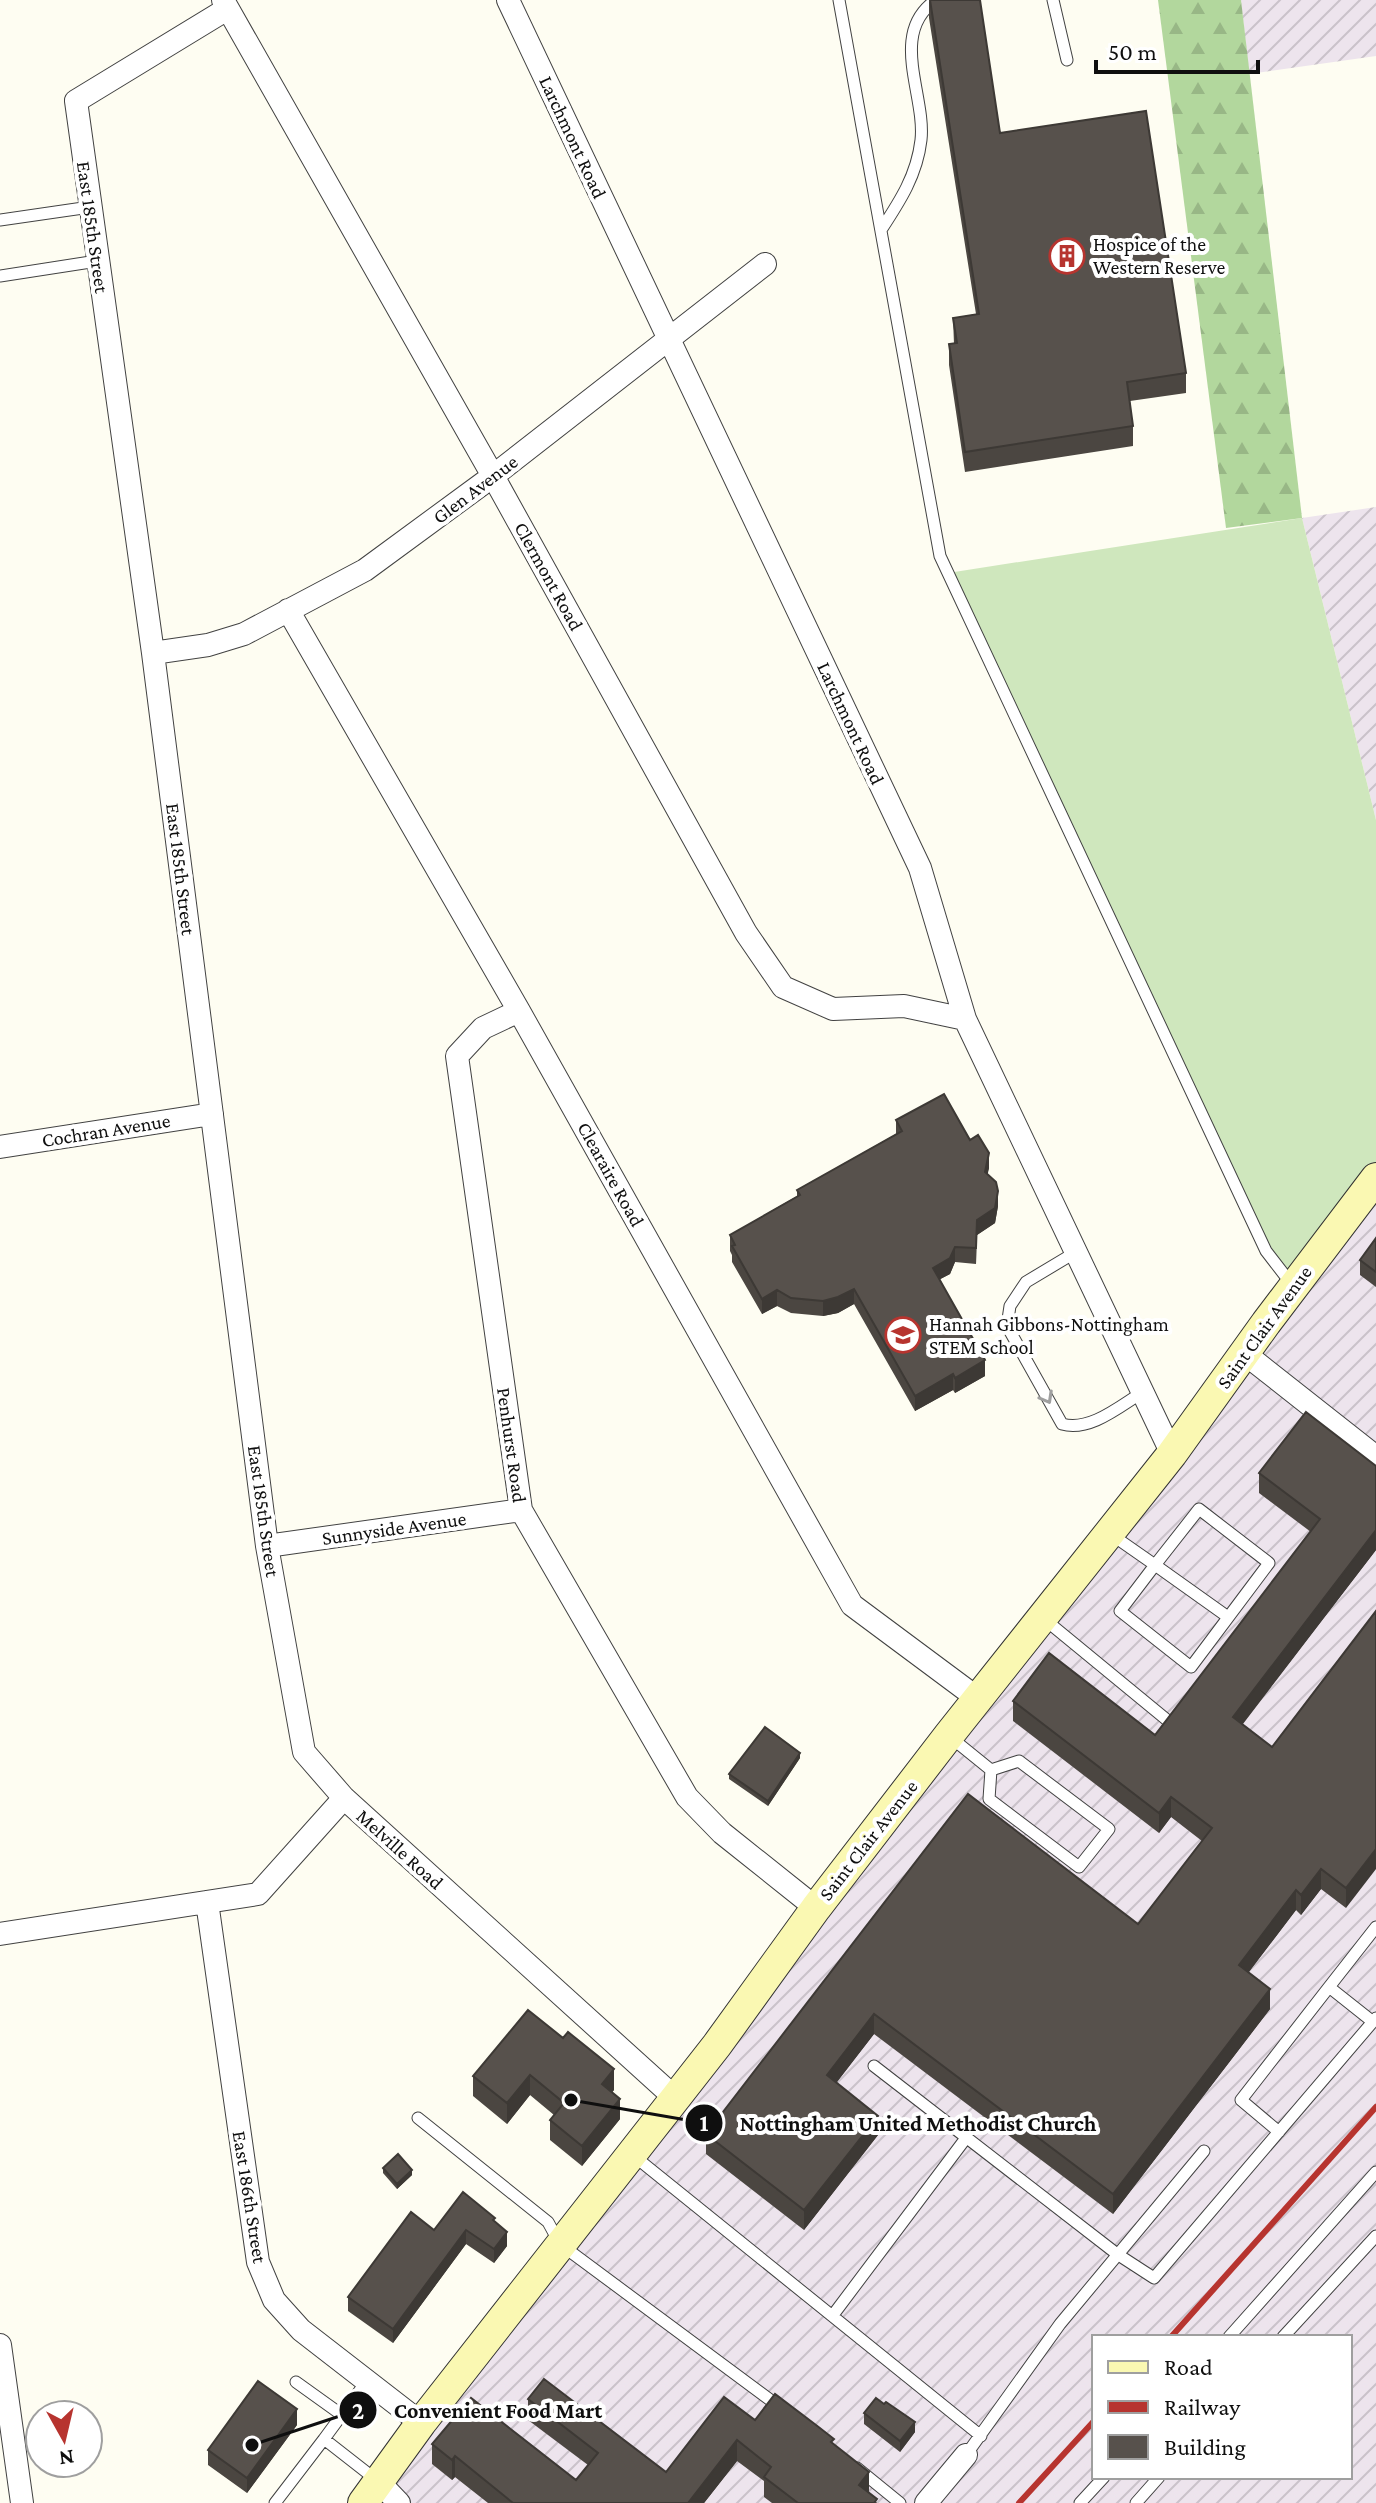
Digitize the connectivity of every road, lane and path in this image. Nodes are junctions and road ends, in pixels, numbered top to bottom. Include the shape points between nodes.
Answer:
1 (508, 0) edge
2 (839, 0) edge
3 (936, 0) edge
4 (1053, 0) edge
5 (225, 4) edge
6 (1067, 60) dead end
7 (90, 207) junction
8 (0, 220) edge
9 (881, 230) junction
10 (97, 261) junction
11 (765, 264) dead end
12 (0, 276) edge
13 (668, 340) junction
14 (493, 476) junction
15 (288, 610) junction
16 (153, 653) junction
17 (519, 1011) junction
18 (965, 1019) junction
19 (212, 1114) junction
20 (0, 1147) edge
21 (1376, 1178) edge
22 (1076, 1252) junction
23 (1293, 1287) junction
24 (1244, 1353) junction
25 (1143, 1392) junction
26 (1172, 1454) junction
27 (1376, 1457) edge
28 (521, 1510) junction
29 (1109, 1534) junction
30 (267, 1546) junction
31 (1155, 1565) junction
32 (1042, 1617) junction
33 (1228, 1617) junction
34 (977, 1698) junction
35 (1167, 1720) edge
36 (949, 1735) junction
37 (991, 1770) junction
38 (344, 1798) junction
39 (207, 1902) junction
40 (816, 1908) junction
41 (1376, 1927) edge
42 (0, 1934) edge
43 (1329, 1987) junction
44 (1374, 2020) edge
45 (874, 2066) dead end
46 (674, 2097) junction
47 (418, 2118) dead end
48 (1279, 2132) junction
49 (966, 2138) junction
50 (1204, 2151) dead end
51 (631, 2153) junction
52 (1376, 2172) edge
53 (1376, 2236) edge
54 (560, 2244) junction
55 (1117, 2254) junction
56 (833, 2315) junction
57 (1231, 2335) edge
58 (1285, 2335) edge
59 (0, 2345) edge
60 (2, 2379) edge
61 (296, 2382) dead end
62 (366, 2382) junction
63 (342, 2415) junction
64 (797, 2420) edge
65 (421, 2423) junction
66 (981, 2436) junction
67 (324, 2439) junction
68 (966, 2455) joint
69 (849, 2461) edge
70 (1102, 2479) edge
71 (1157, 2479) edge
72 (380, 2496) edge
73 (22, 2503) edge
74 (275, 2503) edge
75 (900, 2503) edge
76 (926, 2503) edge
77 (1080, 2503) edge
78 (1136, 2503) edge

1 - 13 street, Larchmont Road
2 - 9 lane
3 - 9 lane via 918,19 911,40 921,137 915,170
4 - 6 lane
5 - 7 street, East 185th Street via 76,101
5 - 14 street, Clermont Road
7 - 8 lane
7 - 10 street, East 185th Street
9 - 23 lane via 940,556 1266,1251
10 - 12 lane
10 - 16 street, East 185th Street
11 - 13 street, Glen Avenue
13 - 14 street, Glen Avenue
13 - 18 street, Larchmont Road via 920,868
14 - 15 street, Glen Avenue via 365,570
14 - 18 street, Clermont Road via 746,933 783,987 833,1009 904,1006
15 - 16 street, Glen Avenue via 244,634
15 - 17 street, Clearaire Road
16 - 19 street, East 185th Street
17 - 28 street, Penhurst Road via 483,1028 457,1056
17 - 34 street, Clearaire Road via 852,1605
18 - 22 street, Larchmont Road
19 - 20 street, Cochran Avenue
19 - 30 street, East 185th Street
21 - 23 street, Saint Clair Avenue
22 - 25 street, Larchmont Road
22 -> 25 lane via 1026,1282 1010,1306 1007,1326 1062,1424 1074,1427 1098,1419
23 - 24 street, Saint Clair Avenue
24 - 26 street, Saint Clair Avenue
24 - 27 street
25 - 26 street, Larchmont Road
26 - 29 street, Saint Clair Avenue
28 - 30 street, Sunnyside Avenue
28 - 40 street, Penhurst Road via 687,1797 722,1833
29 - 31 lane
29 - 32 street, Saint Clair Avenue
30 - 38 street, East 185th Street via 304,1752
31 - 33 lane
31 - 33 lane via 1120,1611 1191,1667
31 - 33 lane via 1199,1509 1269,1563
32 - 34 street, Saint Clair Avenue
32 - 35 lane
34 - 36 street, Saint Clair Avenue
36 - 37 lane
36 - 40 street, Saint Clair Avenue
37 - 37 lane via 989,1799 1079,1867 1109,1829 1019,1761
38 - 39 street, Melville Road via 258,1894
38 - 46 street, Melville Road
39 - 42 street, Melville Road
39 - 62 street, East 186th Street via 258,2262 274,2300 301,2330
40 - 46 street, Saint Clair Avenue
41 - 43 lane
43 - 44 lane
43 - 48 lane via 1241,2100
44 - 48 lane
45 - 49 lane
46 - 51 street, Saint Clair Avenue
47 - 54 lane via 548,2222
48 - 55 lane via 1154,2278
49 - 55 lane
49 - 56 lane
50 - 55 lane
51 - 54 street, Saint Clair Avenue
51 - 56 lane
52 - 57 lane
53 - 58 lane
54 - 64 lane
54 - 65 street, Saint Clair Avenue
55 - 66 lane
56 - 66 lane
59 - 60 street
60 - 73 street
61 - 63 lane
62 - 63 lane
62 - 65 street, East 186th Street
63 - 67 lane
65 - 72 street, Saint Clair Avenue
66 - 68 lane
67 - 72 lane
67 - 74 lane
68 - 76 street
69 - 75 lane
70 - 77 lane
71 - 78 lane

